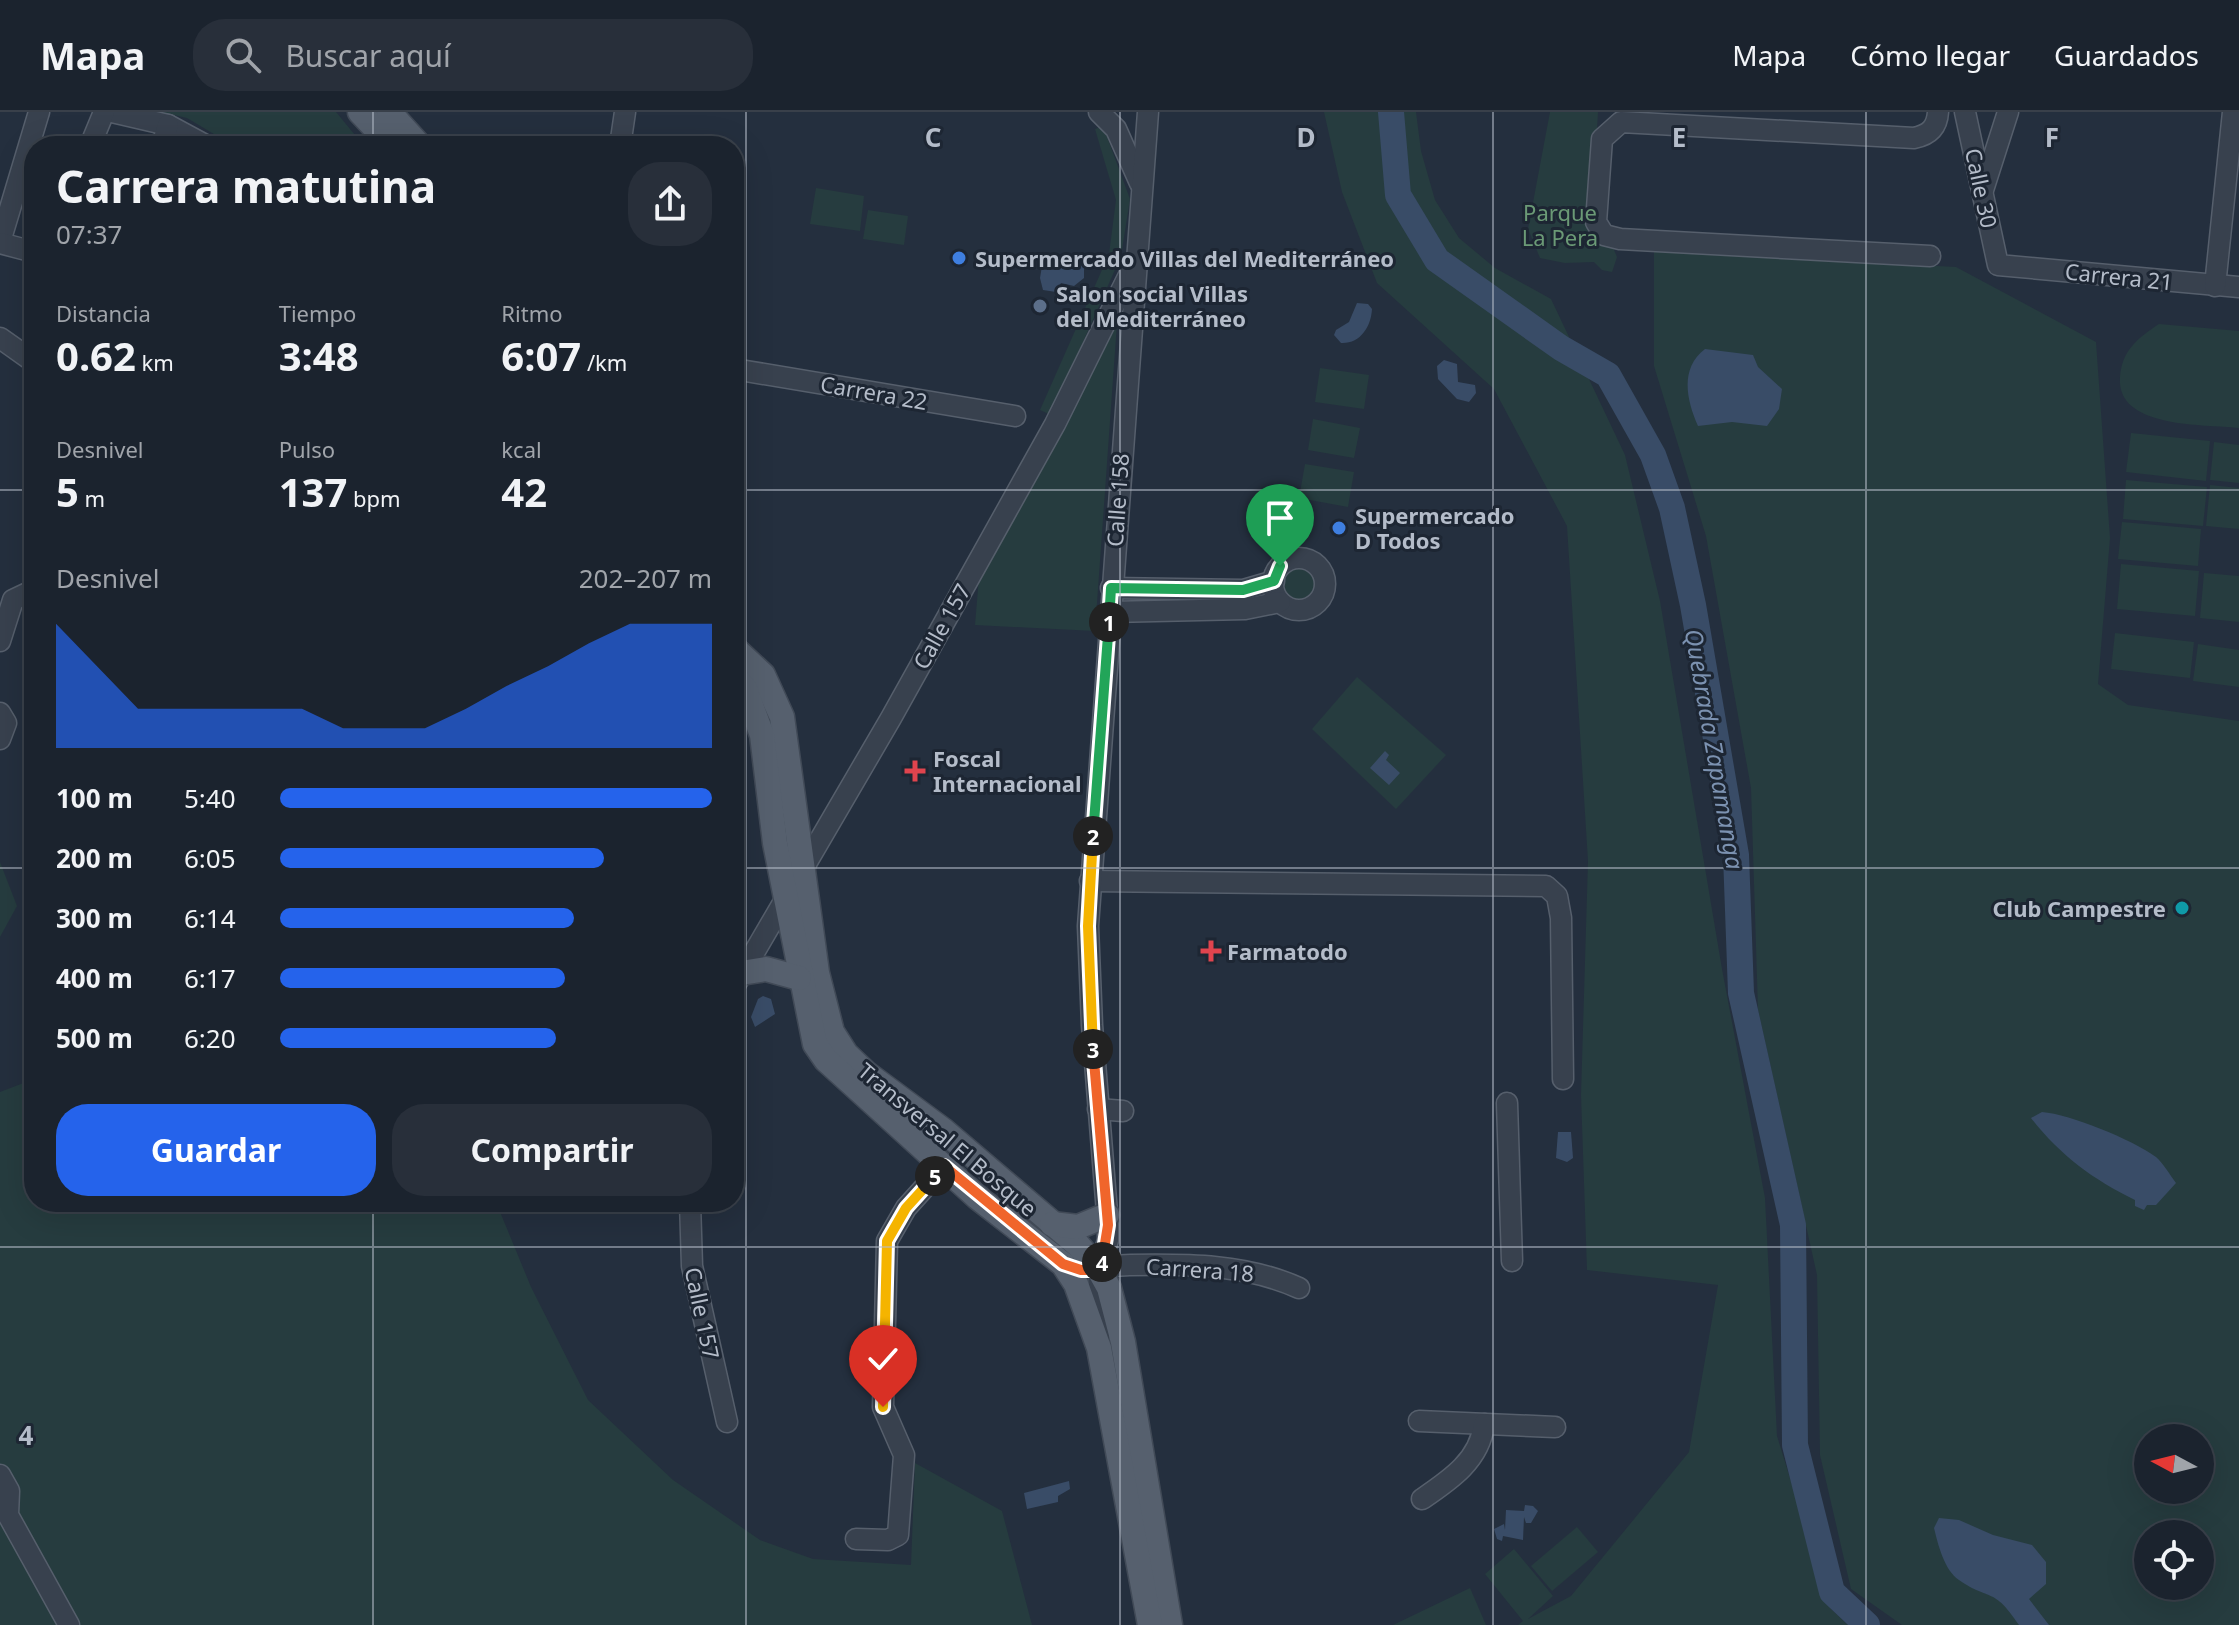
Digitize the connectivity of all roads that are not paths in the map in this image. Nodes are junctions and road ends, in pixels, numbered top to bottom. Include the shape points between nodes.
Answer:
1 (39, 112) edge
2 (104, 112) edge
3 (112, 112) edge
4 (360, 112) edge
5 (389, 112) edge
6 (625, 112) edge
7 (1099, 112) edge
8 (1148, 112) edge
9 (1938, 112) edge
10 (1965, 112) edge
11 (2008, 112) edge
12 (2233, 112) edge
13 (168, 125) junction
14 (32, 136) edge
15 (94, 136) edge
16 (165, 136) edge
17 (188, 136) edge
18 (383, 136) edge
19 (411, 136) edge
20 (621, 136) edge
21 (24, 162) edge
22 (1142, 187) junction
23 (1983, 190) junction
24 (0, 242) edge
25 (24, 249) edge
26 (1930, 256) dead end
27 (1137, 259) junction
28 (1998, 265) joint
29 (2215, 286) junction
30 (2239, 287) edge
31 (0, 338) edge
32 (24, 355) edge
33 (744, 371) edge
34 (1015, 416) dead end
35 (1274, 581) junction
36 (1111, 588) junction
37 (6, 594) edge
38 (1280, 602) junction
39 (1110, 612) junction
40 (0, 641) edge
41 (744, 657) edge
42 (744, 688) edge
43 (0, 713) edge
44 (0, 739) edge
45 (802, 867) junction
46 (1090, 881) junction
47 (785, 894) junction
48 (1442, 894) junction
49 (1273, 895) dead end
50 (744, 969) edge
51 (744, 978) edge
52 (799, 978) junction
53 (1563, 1079) dead end
54 (1507, 1103) dead end
55 (1098, 1109) junction
56 (1123, 1111) dead end
57 (944, 1166) junction
58 (690, 1212) edge
59 (1107, 1215) junction
60 (1048, 1222) junction
61 (1512, 1261) dead end
62 (1063, 1264) junction
63 (1099, 1270) junction
64 (1299, 1288) dead end
65 (1099, 1348) junction
66 (1419, 1421) dead end
67 (727, 1422) dead end
68 (1484, 1424) junction
69 (1555, 1427) dead end
70 (0, 1475) edge
71 (1422, 1499) dead end
72 (856, 1539) dead end
73 (69, 1625) edge
74 (1150, 1625) edge
75 (1170, 1625) edge

1 - 14 street
2 - 15 street
3 - 13 street
4 - 18 main road
5 - 19 main road
6 - 20 street
7 - 22 street via 1116,129
8 - 22 street, Calle 158
9 - 26 street via 1937,123 1926,135 1914,138 1621,122 1602,139 1596,222 1604,235 1620,239
10 - 23 street, Calle 30
11 - 23 street
12 - 29 street
13 - 16 street
13 - 17 street
21 - 24 street
22 - 27 street, Calle 158
23 - 28 street, Calle 30
24 - 25 street
27 - 36 street, Calle 158
27 - 45 street, Calle 157 via 1055,424
28 - 29 street, Carrera 21
29 - 30 street, Carrera 21
31 - 32 street
33 - 34 street, Carrera 22
35 - 36 street via 1243,590
35 - 38 street
35 - 38 street via 1280,566 1293,558 1316,563 1324,577 1323,593 1313,605 1295,611
36 - 39 street, Calle 158
37 - 40 street
38 - 39 street via 1245,609
39 - 46 street, Calle 158
41 - 45 main road, Transversal El Bosque via 763,675 782,717
42 - 47 main road, Transversal El Bosque via 762,735
43 - 44 street via 6,723
45 - 47 street, Calle 157
45 - 60 main road, Transversal El Bosque via 821,994 832,1032 846,1054
46 - 48 street
46 - 55 street, Calle 158 via 1088,951
47 - 50 street, Calle 157
47 - 52 main road, Transversal El Bosque
48 - 49 street
48 - 53 street via 1539,883 1554,890 1562,934
51 - 52 main road via 766,969
52 - 57 main road, Transversal El Bosque via 809,1028 826,1060
54 - 61 street
55 - 56 street
55 - 59 street, Calle 158
57 - 62 main road, Transversal El Bosque
57 - 72 street via 906,1208 887,1241 883,1407 904,1455 898,1535 888,1540
58 - 67 street, Calle 157 via 692,1266
59 - 60 main road via 1078,1227
59 - 63 street, Calle 158 via 1108,1240
60 - 63 main road, Transversal El Bosque
62 - 63 street
62 - 65 main road, Transversal El Bosque via 1090,1316
63 - 64 street, Carrera 18 via 1125,1265 1174,1271 1237,1268 1269,1274
63 - 65 street, Calle 158
63 - 75 main road, Transversal El Bosque via 1123,1342
65 - 74 main road, Transversal El Bosque
66 - 68 street
68 - 69 street
68 - 71 street via 1482,1443 1467,1462
70 - 73 street via 9,1491 8,1515

